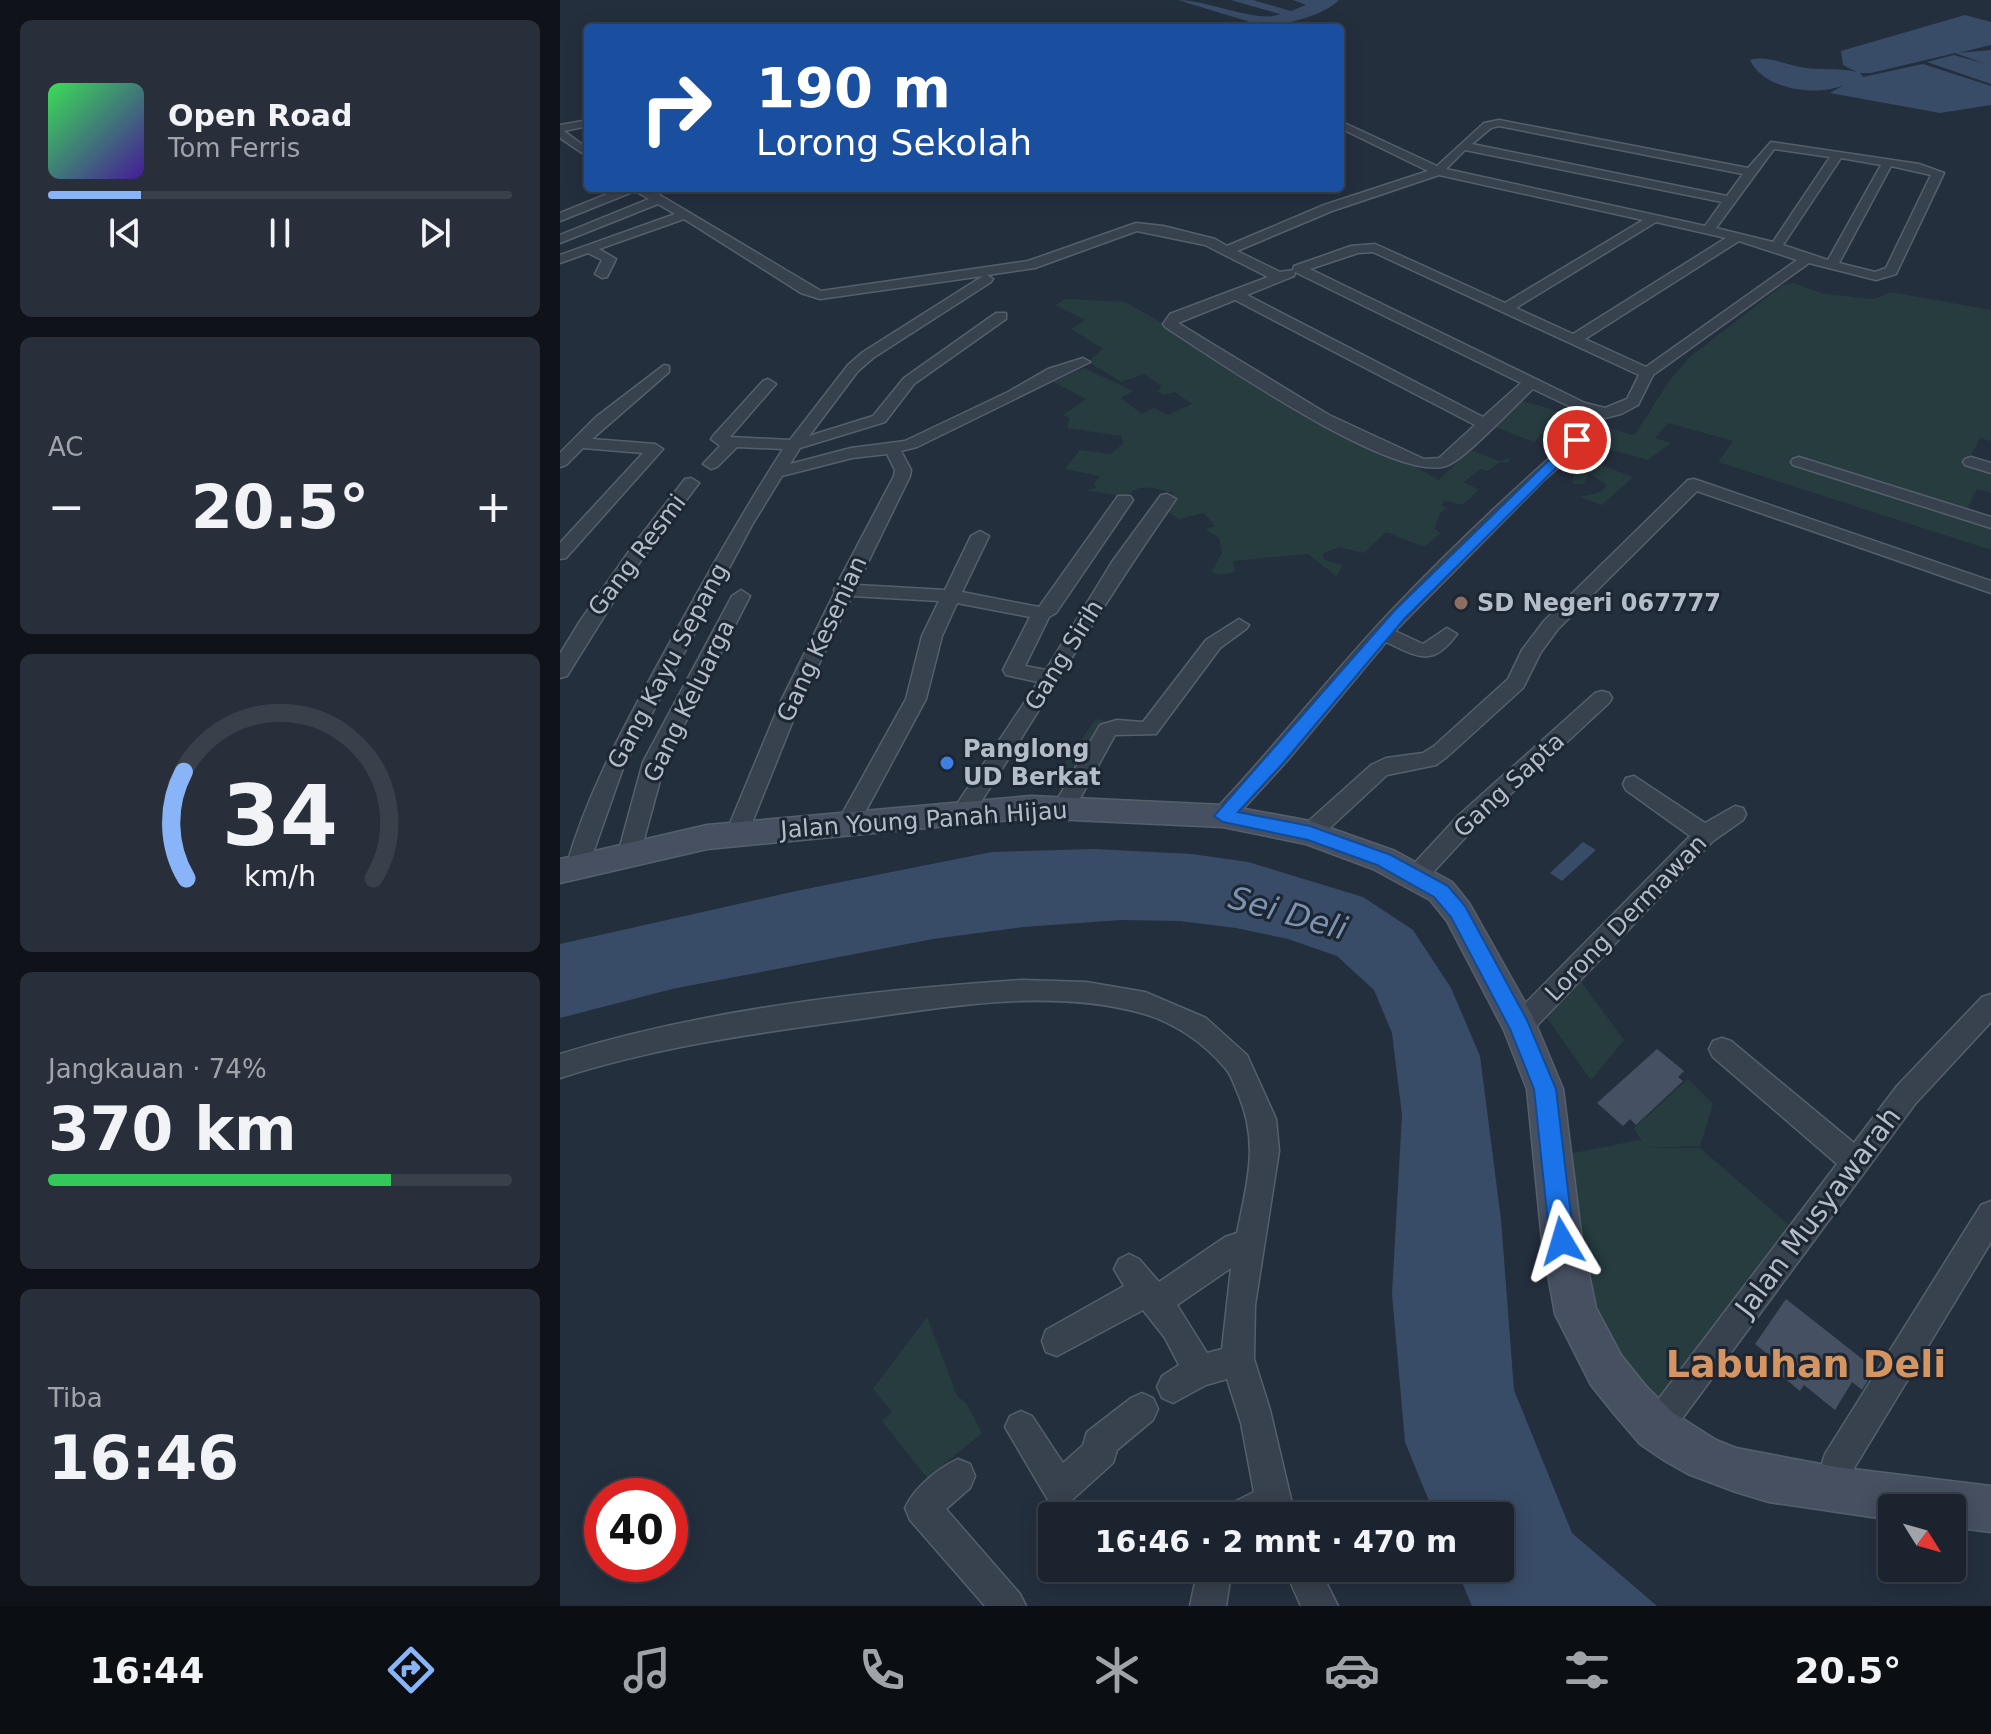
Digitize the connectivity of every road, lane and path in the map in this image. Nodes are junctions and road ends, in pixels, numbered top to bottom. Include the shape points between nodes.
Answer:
1 (584, 124) edge
2 (1344, 126) edge
3 (560, 130) edge
4 (560, 144) edge
5 (1463, 146) junction
6 (584, 151) edge
7 (1834, 154) junction
8 (584, 161) edge
9 (1888, 162) junction
10 (1427, 170) junction
11 (1749, 172) junction
12 (622, 192) edge
13 (656, 194) edge
14 (1728, 200) junction
15 (685, 214) junction
16 (560, 217) edge
17 (1653, 219) junction
18 (717, 229) junction
19 (1708, 230) junction
20 (1737, 237) junction
21 (560, 239) edge
22 (1776, 247) junction
23 (1233, 248) junction
24 (589, 249) junction
25 (560, 259) edge
26 (1807, 259) junction
27 (1831, 266) junction
28 (1289, 273) junction
29 (602, 274) dead end
30 (986, 279) dead end
31 (1236, 295) junction
32 (1506, 308) junction
33 (1001, 316) dead end
34 (1575, 339) junction
35 (1083, 362) dead end
36 (664, 369) dead end
37 (1647, 373) junction
38 (1530, 383) junction
39 (768, 384) dead end
40 (1482, 423) junction
41 (1598, 424) dead end
42 (866, 425) junction
43 (579, 443) junction
44 (732, 443) junction
45 (794, 445) junction
46 (885, 449) junction
47 (560, 462) edge
48 (1799, 462) dead end
49 (1971, 462) dead end
50 (711, 464) dead end
51 (1991, 468) edge
52 (775, 473) junction
53 (691, 483) dead end
54 (1167, 499) dead end
55 (1124, 500) dead end
56 (1991, 523) edge
57 (980, 536) dead end
58 (560, 554) edge
59 (1991, 587) edge
60 (843, 590) junction
61 (741, 596) dead end
62 (952, 596) junction
63 (1041, 613) junction
64 (1239, 625) dead end
65 (1384, 634) junction
66 (1447, 634) dead end
67 (560, 671) edge
68 (1051, 678) junction
69 (1602, 698) dead end
70 (1634, 784) dead end
71 (1064, 807) junction
72 (962, 813) junction
73 (1735, 814) dead end
74 (1223, 816) junction
75 (847, 825) junction
76 (737, 833) junction
77 (1310, 833) junction
78 (1705, 835) junction
79 (629, 854) junction
80 (569, 869) edge
81 (1417, 875) junction
82 (1991, 1005) edge
83 (1520, 1026) junction
84 (1722, 1049) dead end
85 (560, 1066) edge
86 (1856, 1162) junction
87 (1991, 1215) edge
88 (1248, 1248) junction
89 (1143, 1287) junction
90 (1057, 1341) dead end
91 (1238, 1360) junction
92 (1142, 1409) dead end
93 (1021, 1427) dead end
94 (1656, 1428) junction
95 (958, 1476) dead end
96 (1836, 1490) junction
97 (1274, 1502) edge
98 (1991, 1509) edge
99 (1212, 1582) edge
100 (1308, 1582) edge
101 (1008, 1606) edge
102 (1208, 1606) edge
103 (1320, 1606) edge

1 - 3 street
2 - 10 street via 1415,158
3 - 6 street
4 - 8 street
5 - 10 street
5 - 11 street via 1488,125 1499,123
5 - 14 street
7 - 9 street
7 - 11 street via 1772,145
7 - 22 street
9 - 27 street
9 - 27 street via 1938,173 1891,271 1876,276
10 - 17 street
10 - 23 street
11 - 14 street
12 - 16 street
13 - 15 street
13 - 18 street
13 - 21 street
14 - 19 street
15 - 18 street
15 - 24 street
17 - 19 street
17 - 32 street
18 - 23 street via 781,276 820,295 1029,262 1150,225
19 - 20 street
20 - 22 street
20 - 34 street
22 - 26 street
23 - 28 street
24 - 25 street
24 - 29 street via 609,259
26 - 27 street
26 - 37 street
28 - 31 street
28 - 32 street via 1356,249 1375,248
28 - 38 street
30 - 45 street, Gang Kayu Sepang via 860,361
31 - 40 street
31 - 40 street via 1175,317 1170,324 1273,388 1420,463 1445,461
32 - 34 street
33 - 42 street via 909,381 879,419
34 - 37 street
35 - 46 street
36 - 43 street
37 - 38 street via 1633,402 1605,413
38 - 40 street
39 - 44 street via 719,439
41 - 65 street via 1537,477
42 - 45 street
42 - 46 street, Gang Kesenian
43 - 47 street
43 - 58 street via 655,449
44 - 45 street
44 - 50 street
45 - 52 street, Gang Kayu Sepang
46 - 52 street
46 - 60 street, Gang Kesenian via 903,470 902,476
48 - 56 street
49 - 51 street
52 - 80 street, Gang Kayu Sepang via 612,768
53 - 67 street, Gang Resmi via 591,615
54 - 68 street, Gang Sirih via 1121,562
55 - 63 street via 1049,609
57 - 62 street
59 - 77 street via 1694,484 1551,625 1516,683 1428,760 1379,770
60 - 62 street
60 - 76 street, Gang Kesenian
61 - 79 street, Gang Keluarga via 654,762
62 - 63 street
62 - 75 street via 932,636 916,699
63 - 68 street via 1013,670
64 - 71 street via 1213,644 1149,729 1107,730
65 - 66 street via 1425,653
65 - 74 street
68 - 72 street, Gang Sirih
69 - 81 street, Gang Sapta via 1467,821
70 - 78 street
71 - 72 street, Jalan Young Panah Hijau
71 - 74 street, Jalan Young Panah Hijau
72 - 75 street, Jalan Young Panah Hijau
73 - 78 street, Lorong Dermawan
74 - 77 street, Jalan Young Panah Hijau
75 - 76 street, Jalan Young Panah Hijau
76 - 79 street, Jalan Young Panah Hijau
77 - 81 street, Jalan Young Panah Hijau
78 - 83 street, Lorong Dermawan
79 - 80 street, Jalan Young Panah Hijau
81 - 83 street, Jalan Young Panah Hijau via 1441,891 1458,912
82 - 86 street, Jalan Musyawarah via 1914,1085
83 - 94 street, Jalan Young Panah Hijau via 1545,1089 1576,1314 1606,1370
84 - 86 street
85 - 88 street via 662,1039 987,991 1060,989 1153,1006 1208,1035 1232,1055 1248,1081 1262,1121 1263,1165
86 - 94 street, Jalan Musyawarah
87 - 96 street via 1837,1466
88 - 89 street via 1235,1247
88 - 91 street
89 - 90 street via 1123,1306
89 - 91 street via 1176,1327 1186,1379
91 - 97 street
92 - 93 street via 1099,1444 1101,1451 1060,1488
94 - 96 street, Jalan Young Panah Hijau via 1704,1458 1736,1470
95 - 101 street via 922,1508
96 - 98 street, Jalan Young Panah Hijau
99 - 102 street
100 - 103 street

